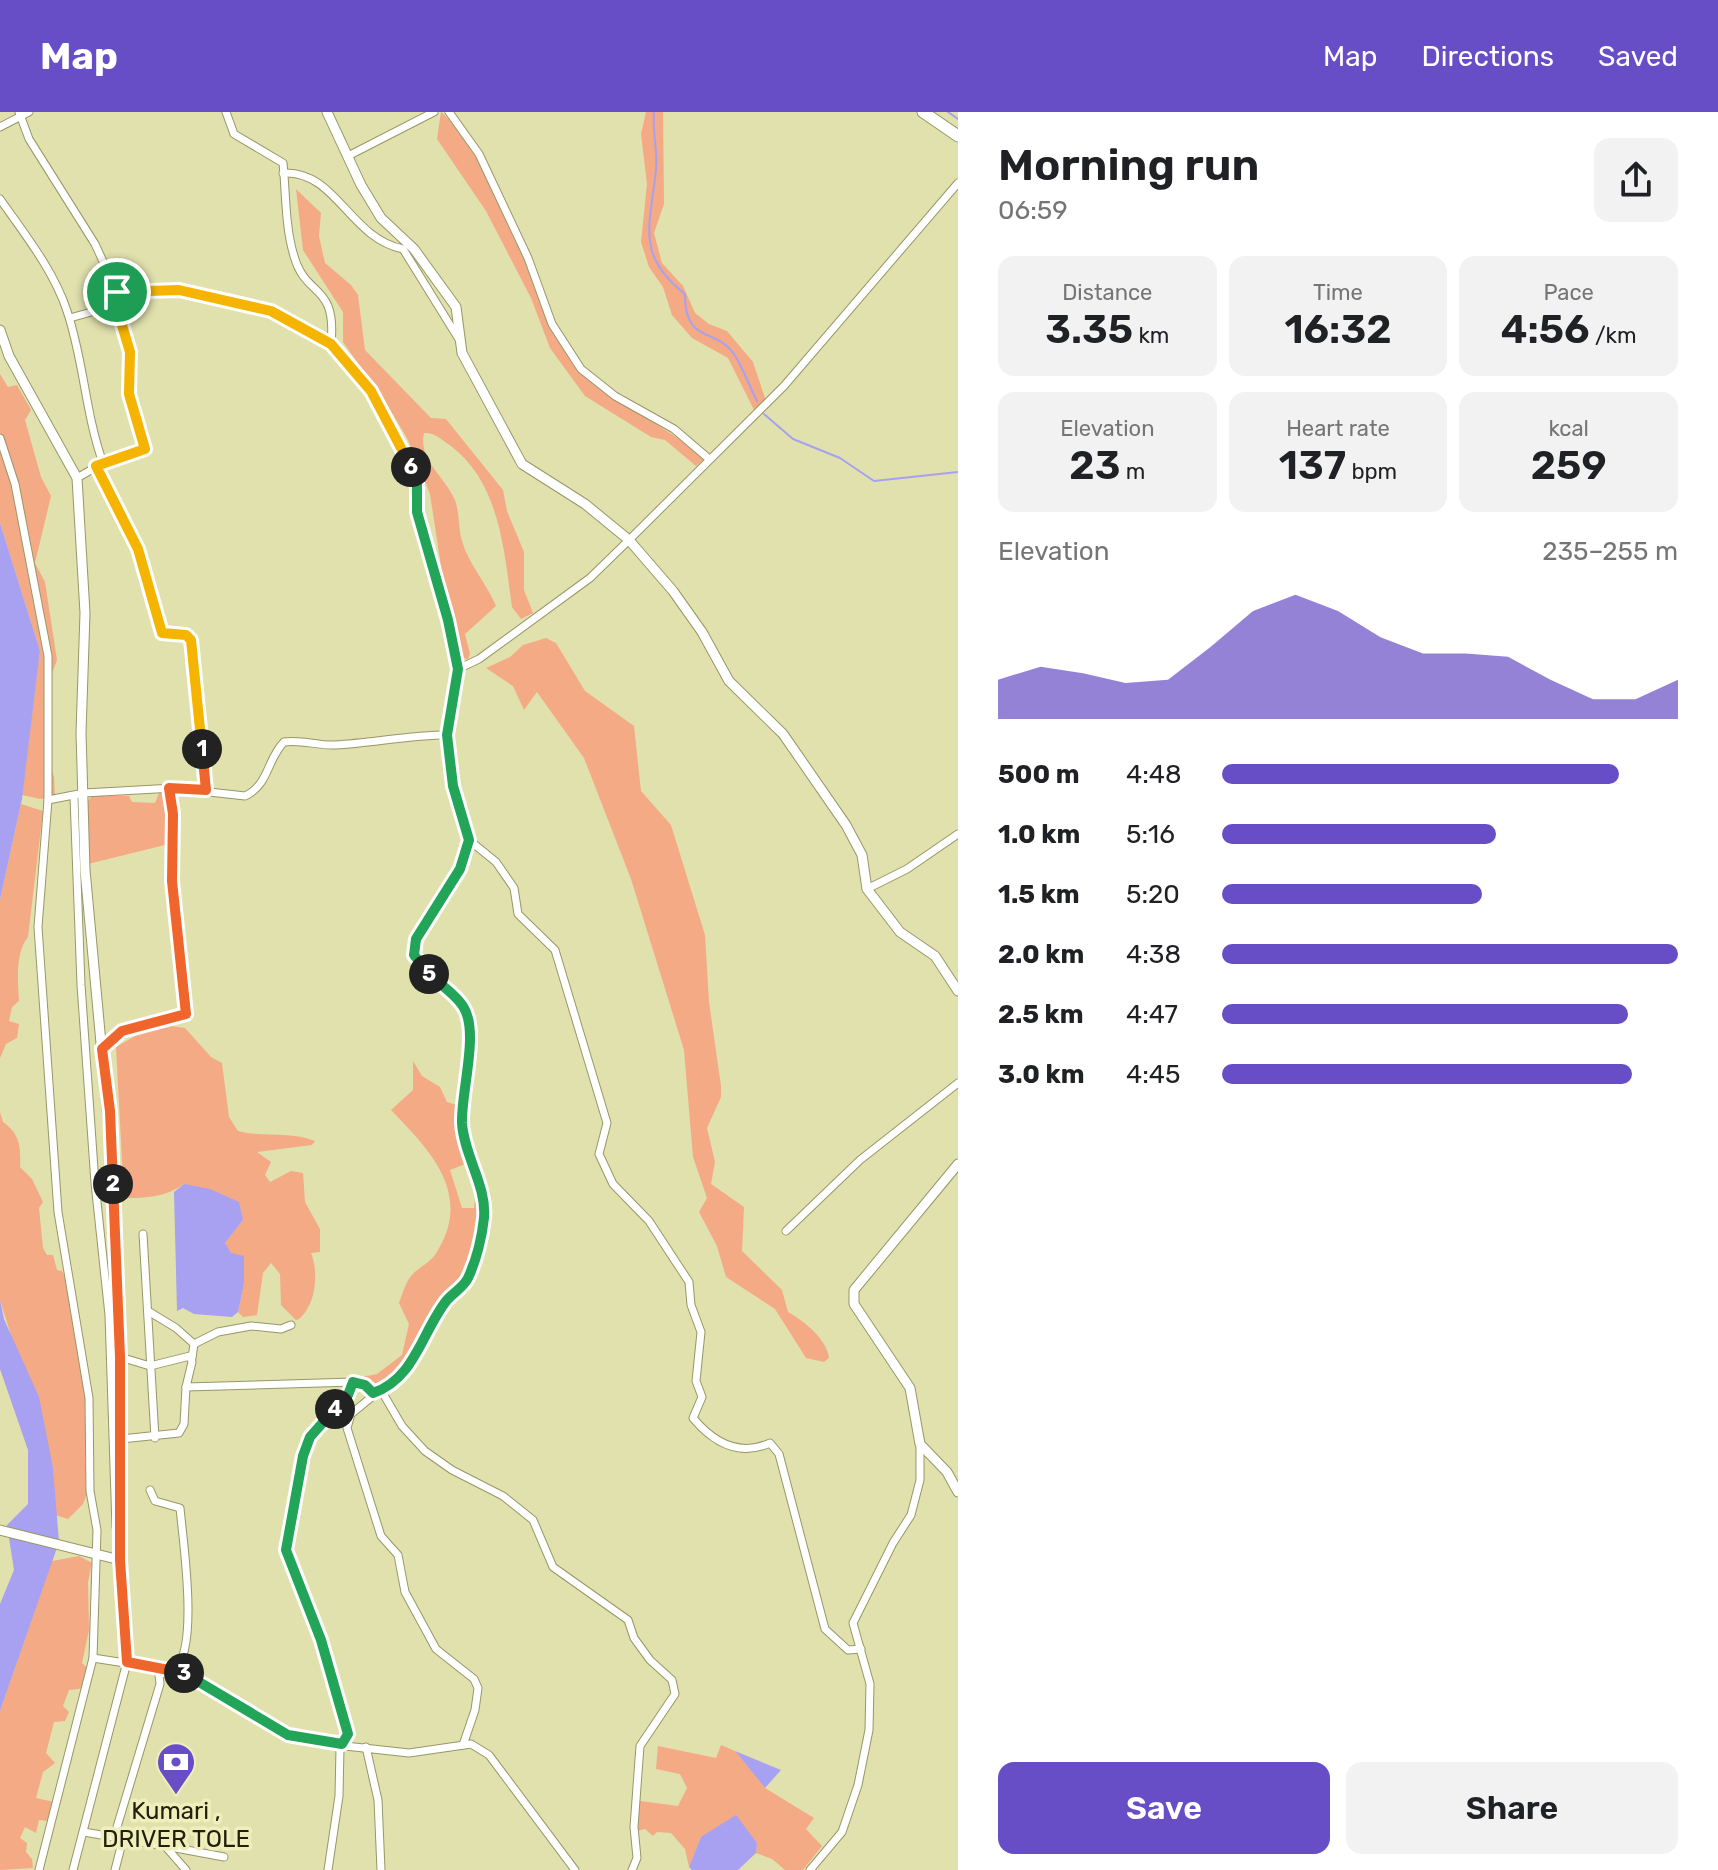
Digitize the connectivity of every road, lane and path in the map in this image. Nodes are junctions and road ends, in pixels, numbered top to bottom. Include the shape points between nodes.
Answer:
1 (29, 112) edge
2 (226, 112) edge
3 (327, 112) edge
4 (434, 112) edge
5 (449, 112) edge
6 (923, 112) edge
7 (19, 114) edge
8 (0, 127) edge
9 (958, 136) edge
10 (348, 156) junction
11 (283, 173) junction
12 (958, 183) edge
13 (0, 199) edge
14 (117, 292) junction
15 (116, 305) junction
16 (70, 318) junction
17 (0, 330) edge
18 (460, 341) junction
19 (331, 344) junction
20 (0, 438) edge
21 (708, 458) junction
22 (99, 464) junction
23 (77, 478) junction
24 (629, 540) junction
25 (458, 669) junction
26 (447, 735) junction
27 (169, 788) junction
28 (206, 790) junction
29 (79, 795) junction
30 (48, 800) junction
31 (958, 834) edge
32 (469, 840) junction
33 (867, 889) junction
34 (958, 991) edge
35 (102, 1049) junction
36 (958, 1083) edge
37 (958, 1164) edge
38 (786, 1231) dead end
39 (143, 1234) dead end
40 (148, 1311) junction
41 (291, 1325) dead end
42 (194, 1344) junction
43 (120, 1357) junction
44 (192, 1358) junction
45 (150, 1366) junction
46 (353, 1382) junction
47 (186, 1387) junction
48 (377, 1392) junction
49 (155, 1438) junction
50 (121, 1439) junction
51 (920, 1444) junction
52 (150, 1490) dead end
53 (958, 1492) edge
54 (0, 1530) edge
55 (121, 1535) junction
56 (93, 1554) junction
57 (120, 1560) junction
58 (861, 1649) junction
59 (93, 1658) junction
60 (127, 1662) junction
61 (158, 1666) junction
62 (175, 1670) junction
63 (342, 1744) junction
64 (463, 1745) junction
65 (366, 1747) junction
66 (84, 1832) junction
67 (117, 1838) junction
68 (165, 1846) junction
69 (224, 1857) dead end
70 (39, 1870) edge
71 (73, 1870) edge
72 (115, 1870) edge
73 (186, 1870) edge
74 (328, 1870) edge
75 (381, 1870) edge
76 (575, 1870) edge
77 (632, 1870) edge
78 (810, 1870) edge

1 - 7 street
2 - 11 street via 234,134 280,158
3 - 10 street
4 - 10 street
5 - 21 street via 479,154 552,324 581,369 615,396 674,429
6 - 9 main road
7 - 8 street
7 - 14 street
10 - 18 street via 381,218 414,249 456,307
11 - 18 street via 311,177 362,229 403,249
11 - 19 street via 294,259 329,304
12 - 21 street via 784,386
13 - 16 street via 32,245
14 - 15 street
14 - 19 street via 179,290 271,311
15 - 16 street
15 - 22 street via 130,352 129,394 146,443 145,449
16 - 22 street
17 - 23 street via 9,356
18 - 24 street via 522,464
19 - 25 street via 371,391 407,454
20 - 30 street via 15,484 48,656
21 - 24 street
22 - 23 street
22 - 28 street via 138,549 162,633 191,640
23 - 29 street via 85,613
24 - 25 street via 590,578
24 - 33 street via 673,591 729,681 783,734 846,825 862,855
25 - 26 street
26 - 28 street via 333,745 289,741 278,748 263,783 251,793 237,797
26 - 32 street via 453,786
27 - 28 street
27 - 29 street
27 - 35 street via 186,1014 122,1031
29 - 30 street
29 - 35 street
29 - 55 street via 81,985 114,1393 114,1509
30 - 56 street via 38,927 46,1071 58,1212 89,1398
31 - 33 street
32 - 48 street via 460,869 416,939 414,955 464,1007 470,1024 463,1144 483,1199 484,1217 467,1280 447,1300 412,1364
32 - 58 street via 496,862 514,888 518,914 555,950 607,1123 599,1154 613,1184 649,1221 689,1282 701,1332 696,1381 702,1397 693,1418 708,1436 738,1450 770,1443 779,1454 825,1629 848,1650
33 - 34 street via 900,932 935,956
35 - 43 street via 110,1111
36 - 38 street via 860,1160
37 - 51 street via 854,1290 854,1304 910,1388
39 - 40 street
40 - 42 street
40 - 45 street
41 - 42 street via 218,1332
42 - 44 street
43 - 45 street
43 - 50 street
44 - 45 street
44 - 47 street
45 - 49 street
46 - 47 street
46 - 48 street
46 - 63 street via 348,1395 310,1437 286,1550 321,1640 348,1734
47 - 49 street via 179,1433
48 - 64 street via 351,1414 347,1428 381,1536 398,1555 405,1592 436,1649 478,1688
48 - 77 street via 425,1451 503,1496 533,1520 553,1567 628,1620 650,1660 672,1680 675,1694 640,1746 637,1858
49 - 50 street
50 - 55 street
51 - 53 street
51 - 58 street via 920,1480 911,1515 853,1623
52 - 62 street via 155,1501 180,1508 187,1562 186,1627 181,1665
54 - 56 street
55 - 57 street
56 - 57 street
56 - 59 street
57 - 60 street
58 - 78 street via 870,1684 869,1730 858,1785 842,1832
59 - 60 street
59 - 70 street
60 - 61 street
60 - 66 street
61 - 62 street
61 - 67 street via 160,1684
62 - 63 street via 288,1735
63 - 65 street
63 - 74 street
64 - 65 street via 409,1753
64 - 76 street via 489,1755
65 - 75 street via 378,1800
66 - 67 street
66 - 71 street
67 - 68 street
67 - 72 street via 122,1843
68 - 69 street
68 - 73 street

